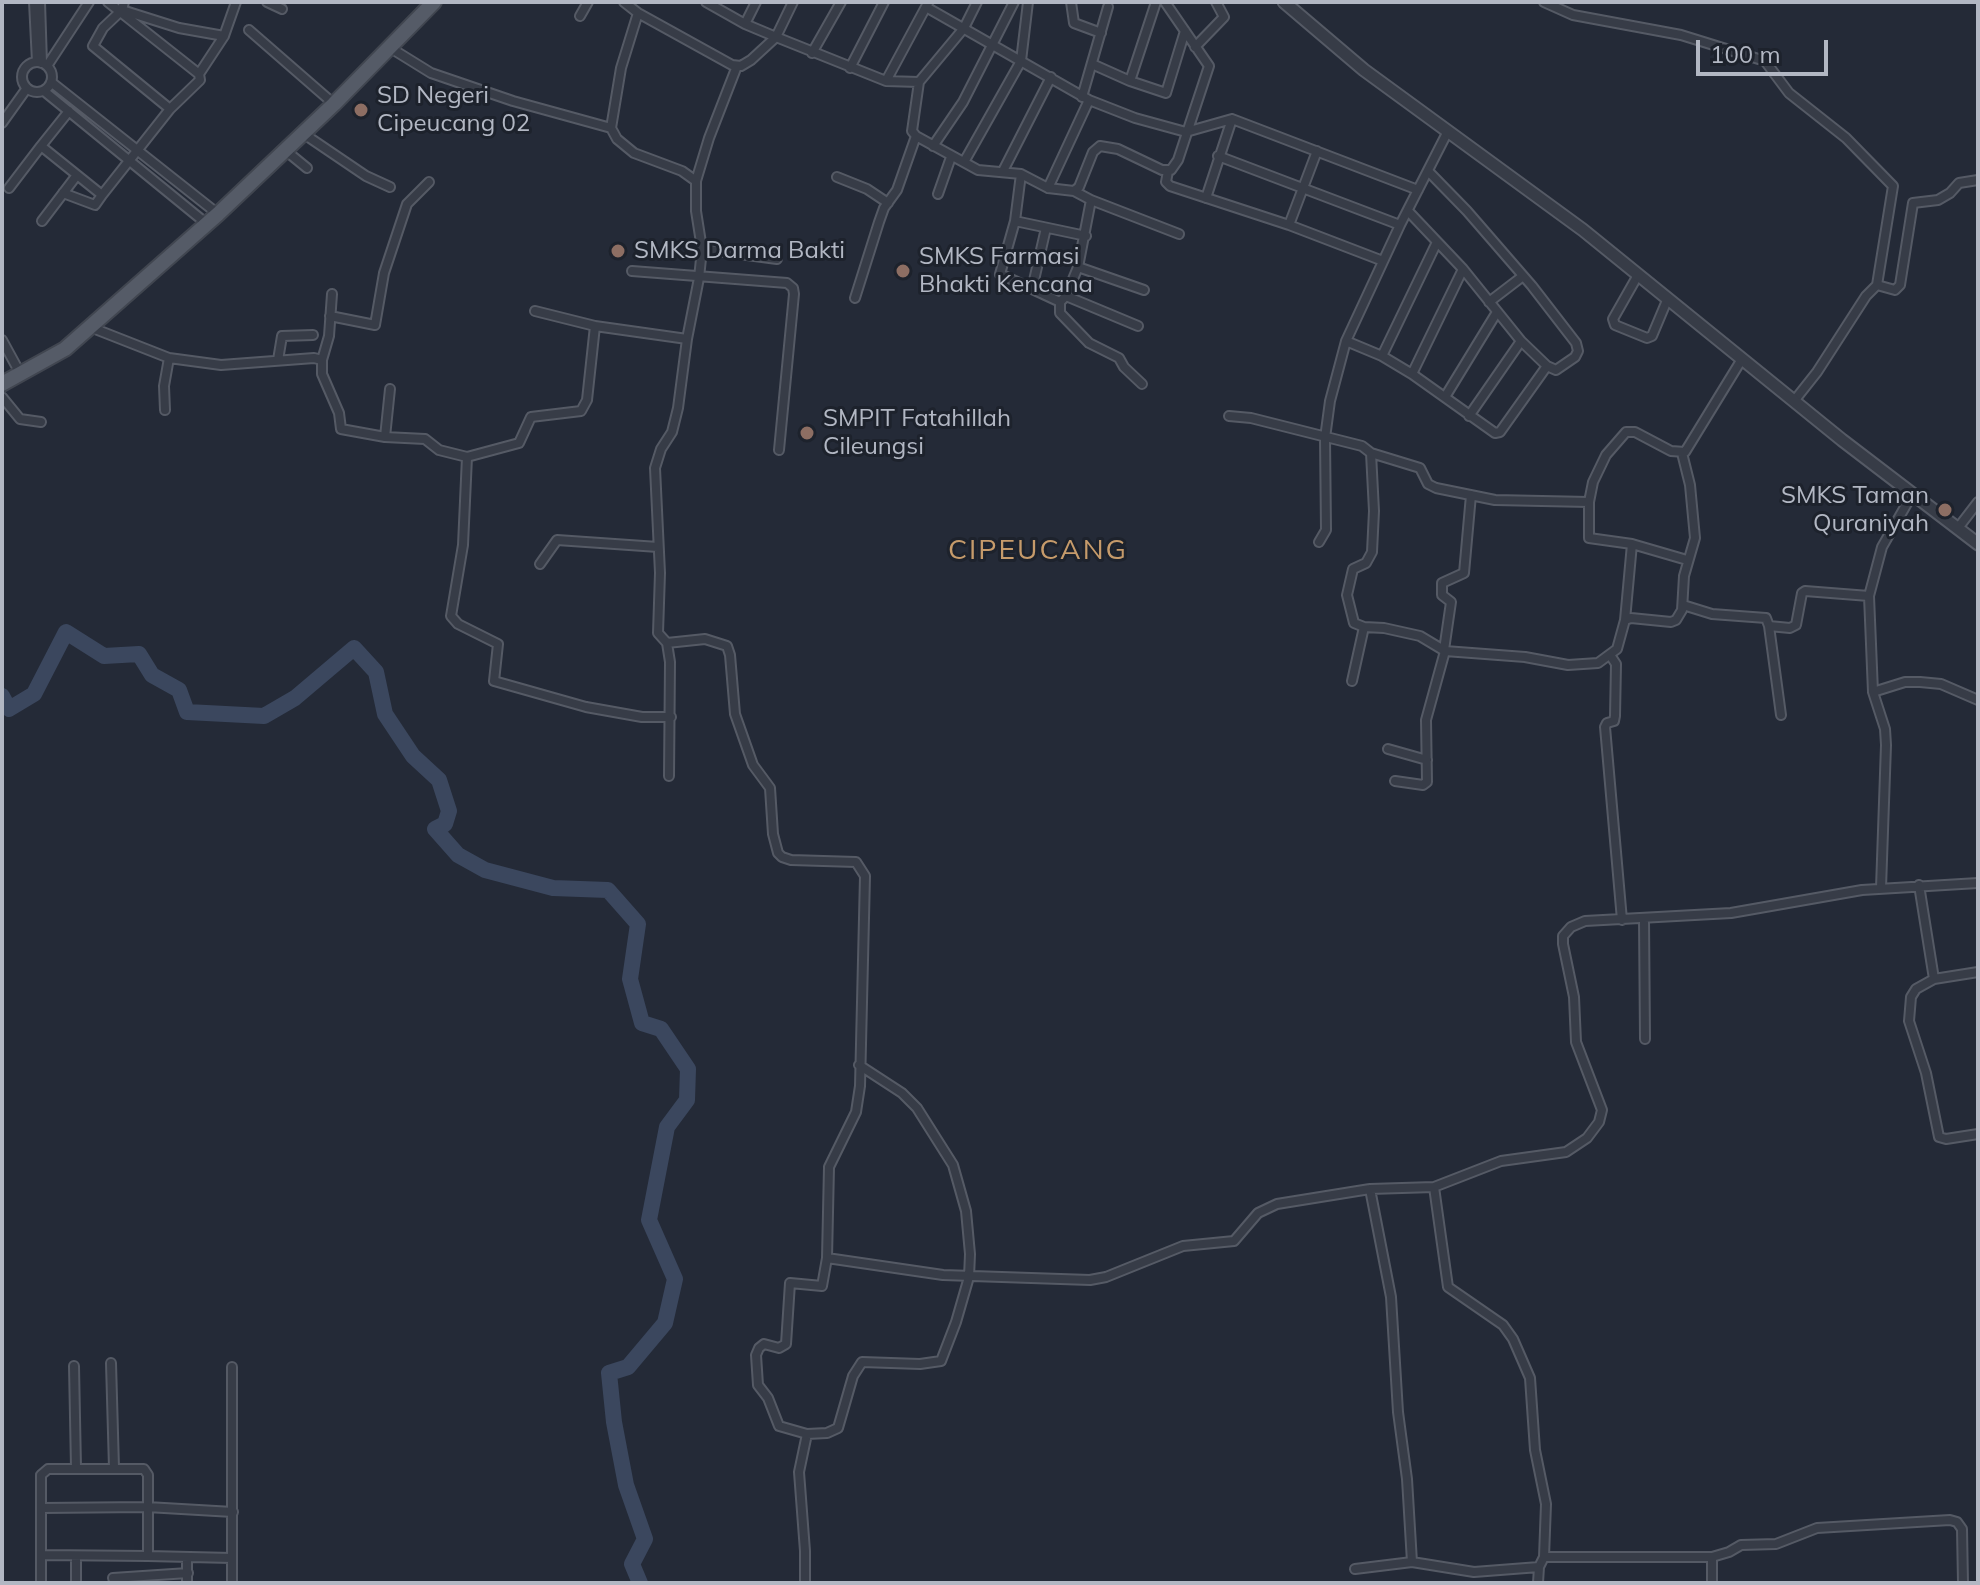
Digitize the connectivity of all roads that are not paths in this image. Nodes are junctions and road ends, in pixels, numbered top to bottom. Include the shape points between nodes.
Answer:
1 (37, 2) edge
2 (89, 2) edge
3 (108, 2) edge
4 (236, 2) edge
5 (267, 2) edge
6 (434, 2) edge
7 (588, 2) edge
8 (624, 2) edge
9 (756, 2) edge
10 (793, 2) edge
11 (841, 2) edge
12 (884, 2) edge
13 (977, 2) edge
14 (1014, 2) edge
15 (1028, 2) edge
16 (1071, 2) edge
17 (1156, 2) edge
18 (1165, 2) edge
19 (1216, 2) edge
20 (1284, 2) edge
21 (1544, 2) edge
22 (711, 3) edge
23 (927, 4) edge
24 (122, 7) edge
25 (1108, 7) dead end
26 (282, 9) dead end
27 (638, 13) junction
28 (580, 16) dead end
29 (745, 24) junction
30 (964, 28) junction
31 (249, 30) dead end
32 (1185, 31) junction
33 (1101, 33) junction
34 (224, 36) junction
35 (776, 37) junction
36 (993, 45) junction
37 (389, 47) junction
38 (1195, 47) junction
39 (812, 53) junction
40 (1021, 61) junction
41 (42, 63) junction
42 (1092, 64) junction
43 (737, 66) junction
44 (850, 68) junction
45 (199, 74) junction
46 (1051, 77) junction
47 (886, 81) junction
48 (1130, 81) junction
49 (51, 82) junction
50 (919, 82) junction
51 (27, 88) junction
52 (44, 91) junction
53 (1086, 98) junction
54 (334, 104) junction
55 (170, 109) junction
56 (69, 111) junction
57 (1232, 119) junction
58 (2, 123) edge
59 (611, 128) junction
60 (1186, 132) junction
61 (1447, 133) junction
62 (304, 134) junction
63 (916, 136) junction
64 (41, 146) junction
65 (933, 146) junction
66 (285, 149) junction
67 (1317, 151) junction
68 (136, 152) junction
69 (1218, 156) junction
70 (951, 157) junction
71 (129, 161) junction
72 (964, 162) junction
73 (307, 168) dead end
74 (1003, 171) junction
75 (1168, 171) junction
76 (1428, 171) junction
77 (1021, 174) junction
78 (77, 175) junction
79 (837, 177) dead end
80 (1978, 180) edge
81 (696, 181) junction
82 (429, 182) dead end
83 (390, 187) dead end
84 (9, 188) dead end
85 (1048, 188) junction
86 (1301, 189) junction
87 (1418, 190) junction
88 (1074, 191) junction
89 (63, 193) junction
90 (938, 194) dead end
91 (102, 195) junction
92 (1206, 198) junction
93 (1091, 200) junction
94 (888, 203) junction
95 (1408, 211) junction
96 (212, 219) junction
97 (42, 221) dead end
98 (1015, 221) junction
99 (1289, 225) junction
100 (1400, 225) junction
101 (1046, 228) junction
102 (1179, 234) dead end
103 (1086, 236) junction
104 (1437, 242) junction
105 (702, 249) junction
106 (777, 259) dead end
107 (1383, 261) junction
108 (1078, 267) junction
109 (1463, 269) junction
110 (632, 271) dead end
111 (1638, 275) junction
112 (1523, 276) junction
113 (699, 278) junction
114 (1877, 285) junction
115 (1032, 289) junction
116 (1144, 290) dead end
117 (332, 294) dead end
118 (855, 298) dead end
119 (1668, 298) junction
120 (1063, 299) junction
121 (1489, 302) junction
122 (535, 311) dead end
123 (1497, 312) junction
124 (330, 316) junction
125 (595, 326) junction
126 (1138, 326) dead end
127 (90, 327) junction
128 (313, 335) dead end
129 (687, 339) junction
130 (2, 340) edge
131 (1346, 341) junction
132 (1521, 341) junction
133 (1382, 356) junction
134 (169, 358) junction
135 (1742, 359) junction
136 (278, 360) junction
137 (322, 360) junction
138 (1547, 366) junction
139 (20, 373) junction
140 (1412, 374) junction
141 (2, 384) edge
142 (1142, 384) dead end
143 (390, 389) dead end
144 (2, 397) edge
145 (1445, 397) junction
146 (1794, 401) junction
147 (165, 410) dead end
148 (1229, 416) dead end
149 (1469, 416) junction
150 (41, 422) dead end
151 (385, 437) junction
152 (1325, 438) junction
153 (779, 450) dead end
154 (1371, 453) junction
155 (1682, 453) junction
156 (467, 457) junction
157 (1913, 493) junction
158 (1471, 495) junction
159 (1589, 502) junction
160 (1978, 502) edge
161 (1958, 528) junction
162 (1319, 542) dead end
163 (1632, 544) junction
164 (1978, 544) edge
165 (658, 547) junction
166 (1687, 560) junction
167 (540, 564) dead end
168 (1869, 596) junction
169 (1683, 605) junction
170 (1625, 620) junction
171 (1769, 626) junction
172 (1364, 627) junction
173 (667, 643) junction
174 (1444, 650) junction
175 (1610, 655) junction
176 (1352, 681) dead end
177 (1873, 692) junction
178 (1978, 700) edge
179 (1781, 715) dead end
180 (671, 717) junction
181 (1388, 749) dead end
182 (1427, 760) junction
183 (669, 776) dead end
184 (1395, 781) dead end
185 (1978, 883) edge
186 (1919, 885) junction
187 (1881, 888) junction
188 (1644, 919) junction
189 (1622, 920) junction
190 (1978, 972) edge
191 (1934, 979) junction
192 (1645, 1039) dead end
193 (859, 1065) junction
194 (1978, 1134) edge
195 (1434, 1187) junction
196 (1370, 1189) junction
197 (827, 1258) junction
198 (969, 1277) junction
199 (111, 1363) dead end
200 (74, 1366) dead end
201 (232, 1367) dead end
202 (807, 1434) junction
203 (76, 1468) junction
204 (114, 1468) junction
205 (147, 1507) junction
206 (41, 1508) junction
207 (233, 1512) junction
208 (42, 1555) junction
209 (76, 1556) junction
210 (148, 1556) junction
211 (112, 1557) junction
212 (187, 1557) junction
213 (1544, 1557) junction
214 (1712, 1557) junction
215 (232, 1558) junction
216 (1412, 1562) junction
217 (1539, 1567) junction
218 (1355, 1569) dead end
219 (188, 1578) edge
220 (149, 1579) edge
221 (113, 1580) edge
222 (41, 1583) edge
223 (76, 1583) edge
224 (232, 1583) edge
225 (805, 1583) edge
226 (1538, 1583) edge
227 (1712, 1583) edge
228 (1963, 1583) edge

1 - 41 street
2 - 41 street
3 - 24 street
4 - 34 street
5 - 26 street
6 - 37 main road
7 - 28 street
8 - 27 street
9 - 29 street
10 - 35 street
11 - 39 street
12 - 44 street
13 - 30 street
14 - 36 street
15 - 40 street
16 - 33 street via 1074,23
17 - 48 street
18 - 32 street
19 - 38 street via 1224,17
20 - 61 street
21 - 114 street via 1573,15 1681,35 1765,61 1789,93 1846,138 1893,186
22 - 29 street
23 - 30 street
23 - 47 street
24 - 34 street via 179,28
24 - 45 street
24 - 55 street via 93,42 94,49
25 - 33 street
27 - 43 street
27 - 59 street
29 - 35 street
30 - 36 street
30 - 50 street
31 - 54 street
32 - 38 street
32 - 48 street via 1166,93
33 - 42 street
34 - 45 street
35 - 39 street
35 - 43 street
36 - 40 street
36 - 65 street
37 - 54 main road
37 - 59 street via 431,73
38 - 60 street via 1209,67
39 - 44 street
40 - 46 street
40 - 72 street
41 - 49 street
41 - 51 street via 31,63 23,72
42 - 48 street
42 - 53 street
43 - 81 street
44 - 47 street
45 - 55 street via 200,80
46 - 53 street
46 - 74 street
47 - 50 street
49 - 52 street
49 - 68 street
50 - 63 street via 911,124
51 - 52 street
51 - 58 street
52 - 56 street
53 - 60 street
53 - 85 street
54 - 62 main road
55 - 68 street
56 - 64 street
56 - 71 street
57 - 60 street
57 - 67 street
57 - 69 street
59 - 81 street via 634,153
60 - 75 street via 1178,160
61 - 76 street
61 - 111 street
62 - 66 main road
62 - 83 street
63 - 65 street
63 - 94 street
64 - 78 street
64 - 84 street
65 - 70 street
66 - 73 street
66 - 96 main road
67 - 86 street
67 - 87 street
68 - 71 street
68 - 96 street
69 - 86 street
69 - 92 street
70 - 72 street
70 - 90 street
71 - 91 street
71 - 96 street
72 - 74 street via 978,170
74 - 77 street
75 - 88 street via 1100,146
75 - 92 street via 1167,184
76 - 87 street
76 - 112 street
77 - 85 street
77 - 98 street
78 - 89 street
78 - 91 street
79 - 94 street
80 - 114 street via 1959,183 1938,200 1913,203 1897,287
81 - 105 street
82 - 124 street via 407,204 384,273 375,325
85 - 88 street
86 - 99 street
86 - 100 street
87 - 95 street
88 - 93 street
89 - 91 street via 95,205
89 - 97 street
92 - 99 street
93 - 102 street
93 - 103 street
94 - 118 street
95 - 100 street
95 - 104 street
96 - 127 main road
98 - 101 street
98 - 115 street via 1000,273
99 - 107 street
100 - 107 street
101 - 103 street
101 - 115 street
103 - 108 street
104 - 109 street
104 - 133 street
105 - 106 street
105 - 113 street
107 - 131 street
108 - 116 street
108 - 120 street
109 - 121 street
109 - 140 street
110 - 113 street
111 - 119 street
111 - 119 street via 1613,319 1615,325 1652,336
112 - 121 street
112 - 138 street via 1578,347 1575,357 1560,369
113 - 129 street
113 - 153 street via 787,283 793,288
114 - 146 street
115 - 120 street
117 - 124 street
119 - 135 street
120 - 126 street
120 - 142 street via 1062,317 1095,348 1119,358
121 - 123 street
122 - 125 street
123 - 132 street
123 - 145 street
124 - 137 street
125 - 129 street
125 - 156 street via 587,400 581,411 531,417 519,443
127 - 134 street
127 - 139 main road via 65,349
128 - 136 street via 283,335
129 - 165 street via 672,432 655,468
130 - 139 street
131 - 133 street
131 - 152 street
132 - 138 street
132 - 149 street
133 - 140 street
134 - 136 street via 221,365
134 - 147 street
135 - 146 street
135 - 155 street
136 - 137 street
137 - 151 street via 341,429
138 - 149 street via 1499,433
139 - 141 main road
140 - 145 street
143 - 151 street
144 - 150 street via 20,419
145 - 149 street
146 - 157 street
148 - 152 street
151 - 156 street via 425,439 439,450
152 - 154 street
152 - 162 street via 1326,530
154 - 158 street via 1420,468 1428,484
154 - 172 street via 1372,552 1366,563 1353,569 1347,595 1354,623
155 - 159 street via 1626,432 1606,455
155 - 166 street via 1695,538
156 - 180 street via 463,545 451,616 498,644 494,681 586,707
157 - 161 street
157 - 168 street via 1882,547
158 - 159 street
158 - 174 street via 1464,573 1442,583 1442,595 1451,602
159 - 163 street via 1589,538
160 - 161 street
161 - 164 street
163 - 166 street
163 - 170 street
165 - 167 street via 557,540
165 - 173 street via 658,633
166 - 169 street
168 - 171 street via 1805,591 1796,625
168 - 177 street
169 - 170 street via 1671,622
169 - 171 street via 1712,614 1766,618
170 - 175 street via 1621,643
171 - 179 street
172 - 174 street via 1420,636
172 - 176 street
173 - 180 street
173 - 193 street via 705,639 727,646 735,714 753,765 770,788 778,853 791,860 856,862 862,868 866,891
174 - 175 street via 1568,665 1598,663
174 - 182 street via 1426,720
175 - 189 street via 1616,664 1615,716 1605,727
177 - 178 street via 1920,682 1941,684
177 - 187 street via 1886,745
180 - 183 street
181 - 182 street
182 - 184 street via 1425,785
185 - 186 street
186 - 187 street
186 - 191 street
187 - 188 street via 1731,913
188 - 189 street
188 - 192 street
189 - 195 street via 1585,921 1563,936 1576,1042 1601,1104 1595,1128 1566,1152 1501,1161
190 - 191 street
191 - 194 street via 1916,989 1908,1013 1935,1128 1941,1139
193 - 197 street via 856,1112 829,1167
193 - 198 street via 917,1108 953,1165 966,1211
195 - 196 street
195 - 213 street via 1448,1287 1503,1325 1530,1378 1535,1450 1546,1504
196 - 198 street via 1277,1204 1258,1213 1234,1241 1183,1246 1098,1279
196 - 216 street via 1391,1297
197 - 198 street
197 - 202 street via 822,1286 788,1285 784,1347 764,1344 756,1355 758,1385 779,1426
198 - 202 street via 941,1361 862,1362 838,1428
199 - 204 street
200 - 203 street
201 - 207 street
202 - 225 street via 799,1472
203 - 204 street
203 - 206 street via 43,1471
204 - 205 street via 146,1470
205 - 206 street
205 - 207 street
205 - 210 street
206 - 208 street
207 - 215 street
208 - 209 street
208 - 222 street
209 - 211 street
209 - 223 street
210 - 211 street
210 - 212 street
211 - 221 street
212 - 215 street
212 - 219 street
213 - 214 street
213 - 217 street
214 - 227 street
214 - 228 street via 1741,1545 1776,1544 1817,1528 1950,1520 1962,1529
215 - 224 street
216 - 217 street via 1474,1572
216 - 218 street
217 - 226 street
219 - 220 street
220 - 221 street

